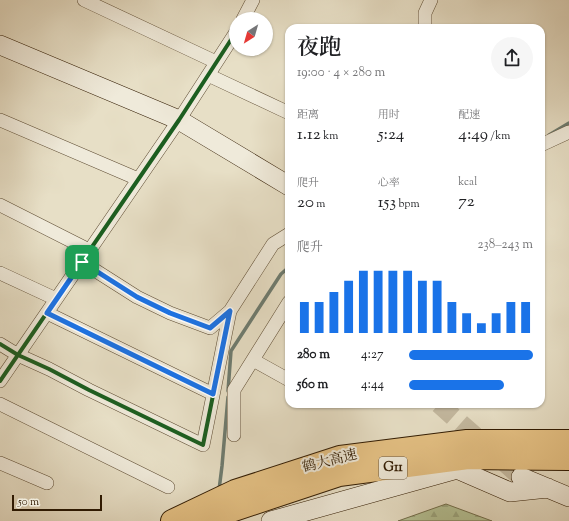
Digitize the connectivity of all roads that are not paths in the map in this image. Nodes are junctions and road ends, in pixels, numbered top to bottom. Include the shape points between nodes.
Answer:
1 (84, 0) edge
2 (253, 0) edge
3 (431, 0) edge
4 (247, 12) edge
5 (425, 24) edge
6 (229, 42) edge
7 (0, 45) edge
8 (216, 62) junction
9 (208, 75) junction
10 (285, 111) edge
11 (0, 120) edge
12 (179, 120) junction
13 (569, 132) edge
14 (545, 143) edge
15 (138, 180) junction
16 (285, 182) edge
17 (0, 205) edge
18 (285, 236) edge
19 (90, 250) junction
20 (82, 262) junction
21 (0, 273) edge
22 (56, 298) junction
23 (230, 311) junction
24 (47, 313) junction
25 (284, 320) edge
26 (0, 344) edge
27 (18, 355) junction
28 (253, 360) junction
29 (285, 378) edge
30 (0, 381) edge
31 (213, 394) junction
32 (0, 404) edge
33 (234, 435) dead end
34 (569, 442) edge
35 (569, 459) edge
36 (0, 463) edge
37 (521, 477) tunnel mouth
38 (48, 483) dead end
39 (168, 487) dead end
40 (548, 488) junction
41 (569, 497) edge
42 (218, 510) edge
43 (172, 521) edge
44 (271, 521) edge

1 - 8 street
2 - 4 street
3 - 5 street via 425,13
6 - 8 street
7 - 12 street
8 - 9 street
9 - 10 street
9 - 12 street
11 - 15 street
12 - 15 street
12 - 16 street
13 - 14 street
15 - 19 street
17 - 19 street
18 - 23 street via 273,244
19 - 20 street
20 - 22 street
20 - 23 street via 137,297 210,328
21 - 22 street
22 - 24 street
23 - 31 street
24 - 27 street
24 - 31 street
25 - 28 street
26 - 27 street
27 - 30 street
27 - 31 street via 203,445
28 - 29 street
28 - 33 street via 234,390
32 - 39 street
34 - 42 highway, 鹤大高速 / G11 via 467,441 340,457 235,491
35 - 42 highway, 鹤大高速 / G11 via 468,458 339,475
36 - 38 street
37 - 40 street
40 - 41 street
40 - 44 street via 510,492 457,469
42 - 43 highway, 鹤大高速 / G11

